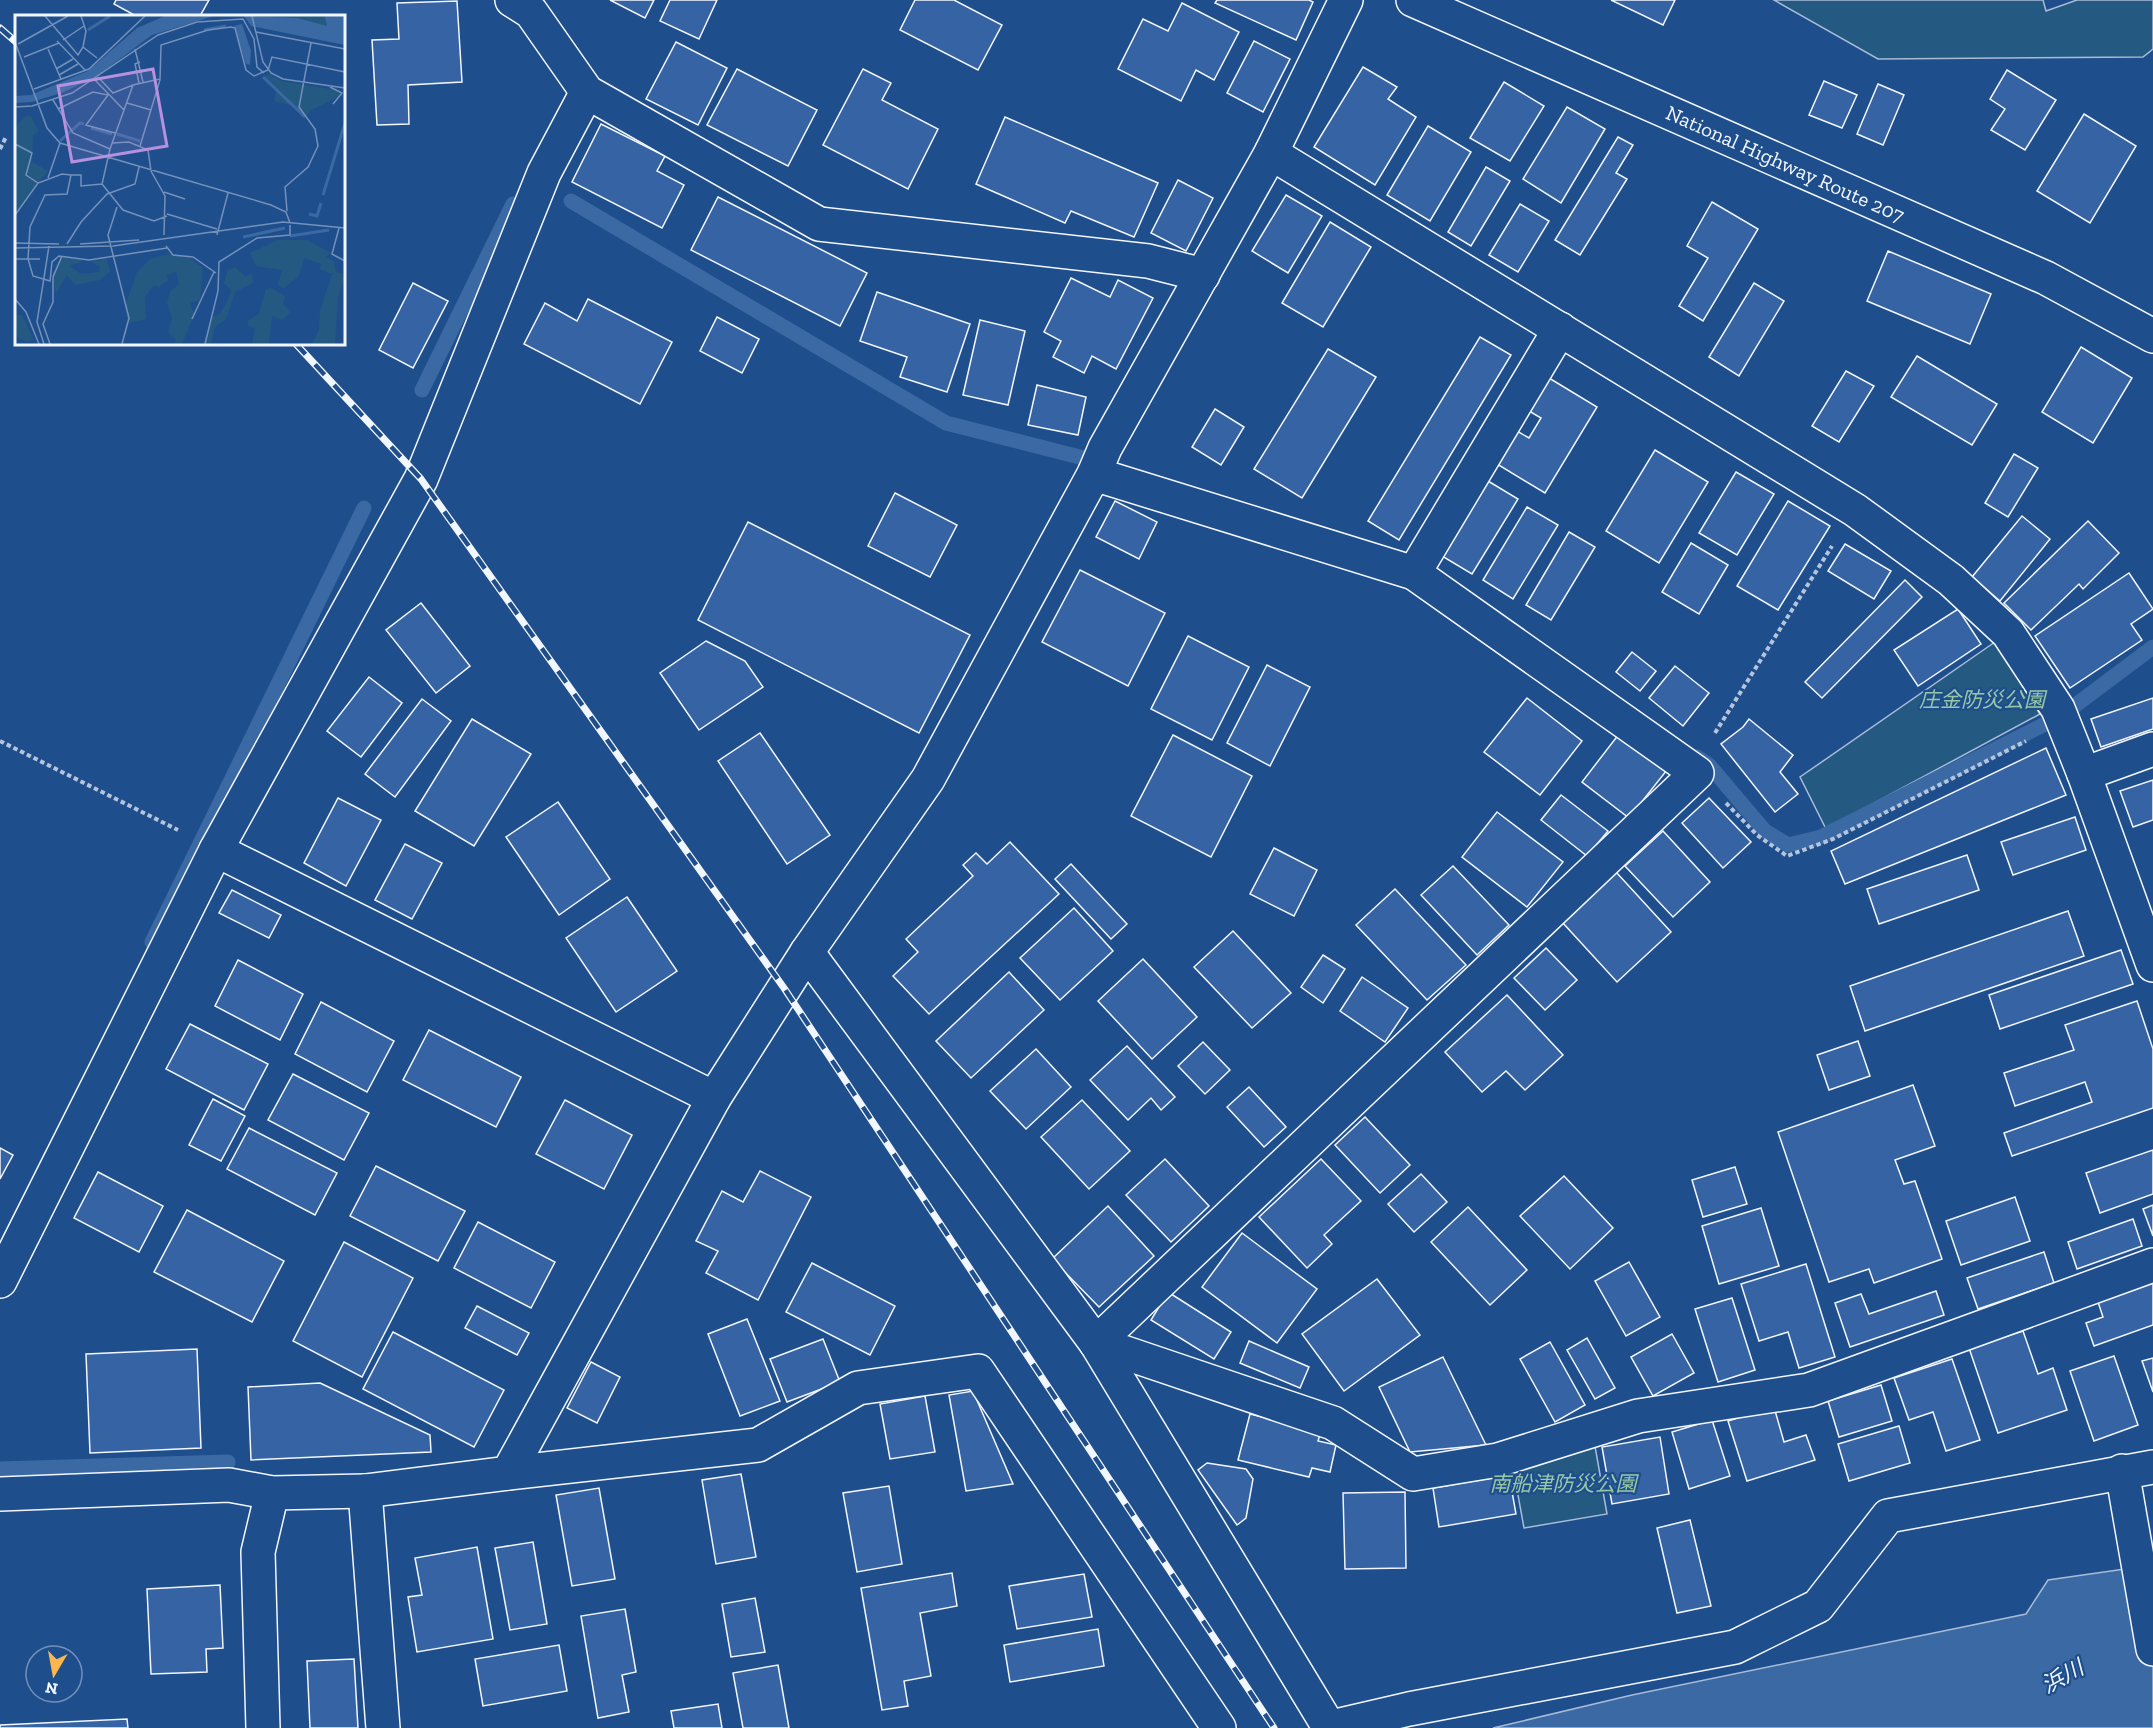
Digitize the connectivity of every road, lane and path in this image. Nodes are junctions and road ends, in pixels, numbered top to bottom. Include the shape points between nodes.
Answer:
1 (512, 0) edge
2 (1346, 0) edge
3 (1413, 0) edge
4 (587, 92) junction
5 (6, 137) dead end
6 (0, 149) edge
7 (1271, 153) junction
8 (1203, 275) junction
9 (1560, 329) junction
10 (2153, 336) edge
11 (1100, 461) junction
12 (1855, 510) junction
13 (1421, 562) junction
14 (2061, 716) junction
15 (1711, 739) dead end
16 (0, 741) edge
17 (2153, 749) edge
18 (1697, 773) junction
19 (2084, 774) junction
20 (178, 831) dead end
21 (216, 850) junction
22 (807, 952) junction
23 (2153, 965) edge
24 (714, 1098) junction
25 (2153, 1265) edge
26 (0, 1281) edge
27 (1096, 1343) junction
28 (2138, 1469) edge
29 (508, 1473) junction
30 (365, 1491) junction
31 (272, 1493) junction
32 (0, 1494) edge
33 (2153, 1649) edge
34 (263, 1728) edge
35 (383, 1728) edge
36 (1219, 1728) edge
37 (1328, 1728) edge

1 - 4 main road via 531,12
2 - 7 main road
3 - 10 main road, National Highway Route 207 via 2046,278
4 - 8 main road via 819,224 1148,261
4 - 21 main road via 544,173 421,478
5 - 6 path
7 - 8 main road
7 - 9 main road
8 - 11 main road
9 - 12 main road
9 - 13 main road
11 - 13 main road
11 - 22 main road via 928,779
12 - 14 main road via 1951,580 2008,633
12 - 15 path
13 - 18 main road
14 - 18 path via 1833,839 1787,856 1757,835
14 - 19 main road
16 - 20 path
17 - 19 main road
18 - 27 main road
19 - 23 main road
21 - 24 main road
21 - 26 main road
22 - 24 main road
22 - 27 main road
24 - 29 main road
25 - 27 main road via 1809,1390 1638,1416 1498,1460 1413,1474 1333,1423
27 - 37 main road
28 - 33 main road
28 - 37 main road via 1888,1516 1818,1606 1735,1647
29 - 30 main road
29 - 36 main road via 758,1445 858,1388 978,1371
30 - 31 main road
30 - 35 main road
31 - 32 main road via 229,1485
31 - 34 main road via 258,1552

